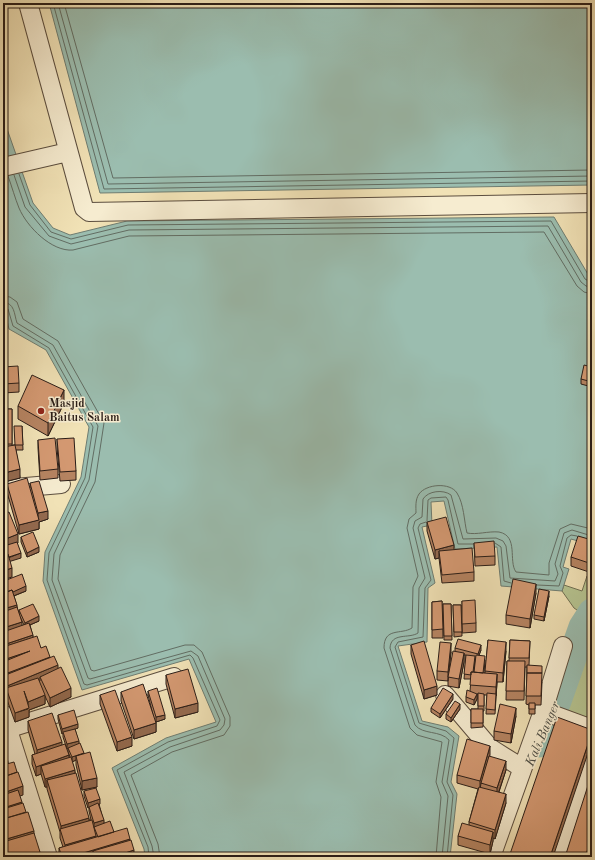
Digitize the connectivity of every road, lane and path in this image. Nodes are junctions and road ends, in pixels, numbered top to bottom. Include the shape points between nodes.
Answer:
1 (28, 3) edge
2 (64, 154) junction
3 (3, 167) edge
4 (592, 203) edge
5 (61, 484) dead end
6 (3, 489) edge
7 (563, 646) dead end
8 (174, 677) edge
9 (445, 695) edge
10 (543, 711) junction
11 (5, 722) edge
12 (592, 729) edge
13 (592, 759) edge
14 (522, 768) junction
15 (48, 857) edge
16 (491, 857) edge
17 (560, 857) edge

1 - 2 street
2 - 3 street
2 - 4 street via 84,208 89,212
5 - 6 street
7 - 10 street
8 - 11 street via 81,708
9 - 14 street via 490,748
10 - 12 street
10 - 14 street
11 - 15 street
13 - 17 street
14 - 16 street

